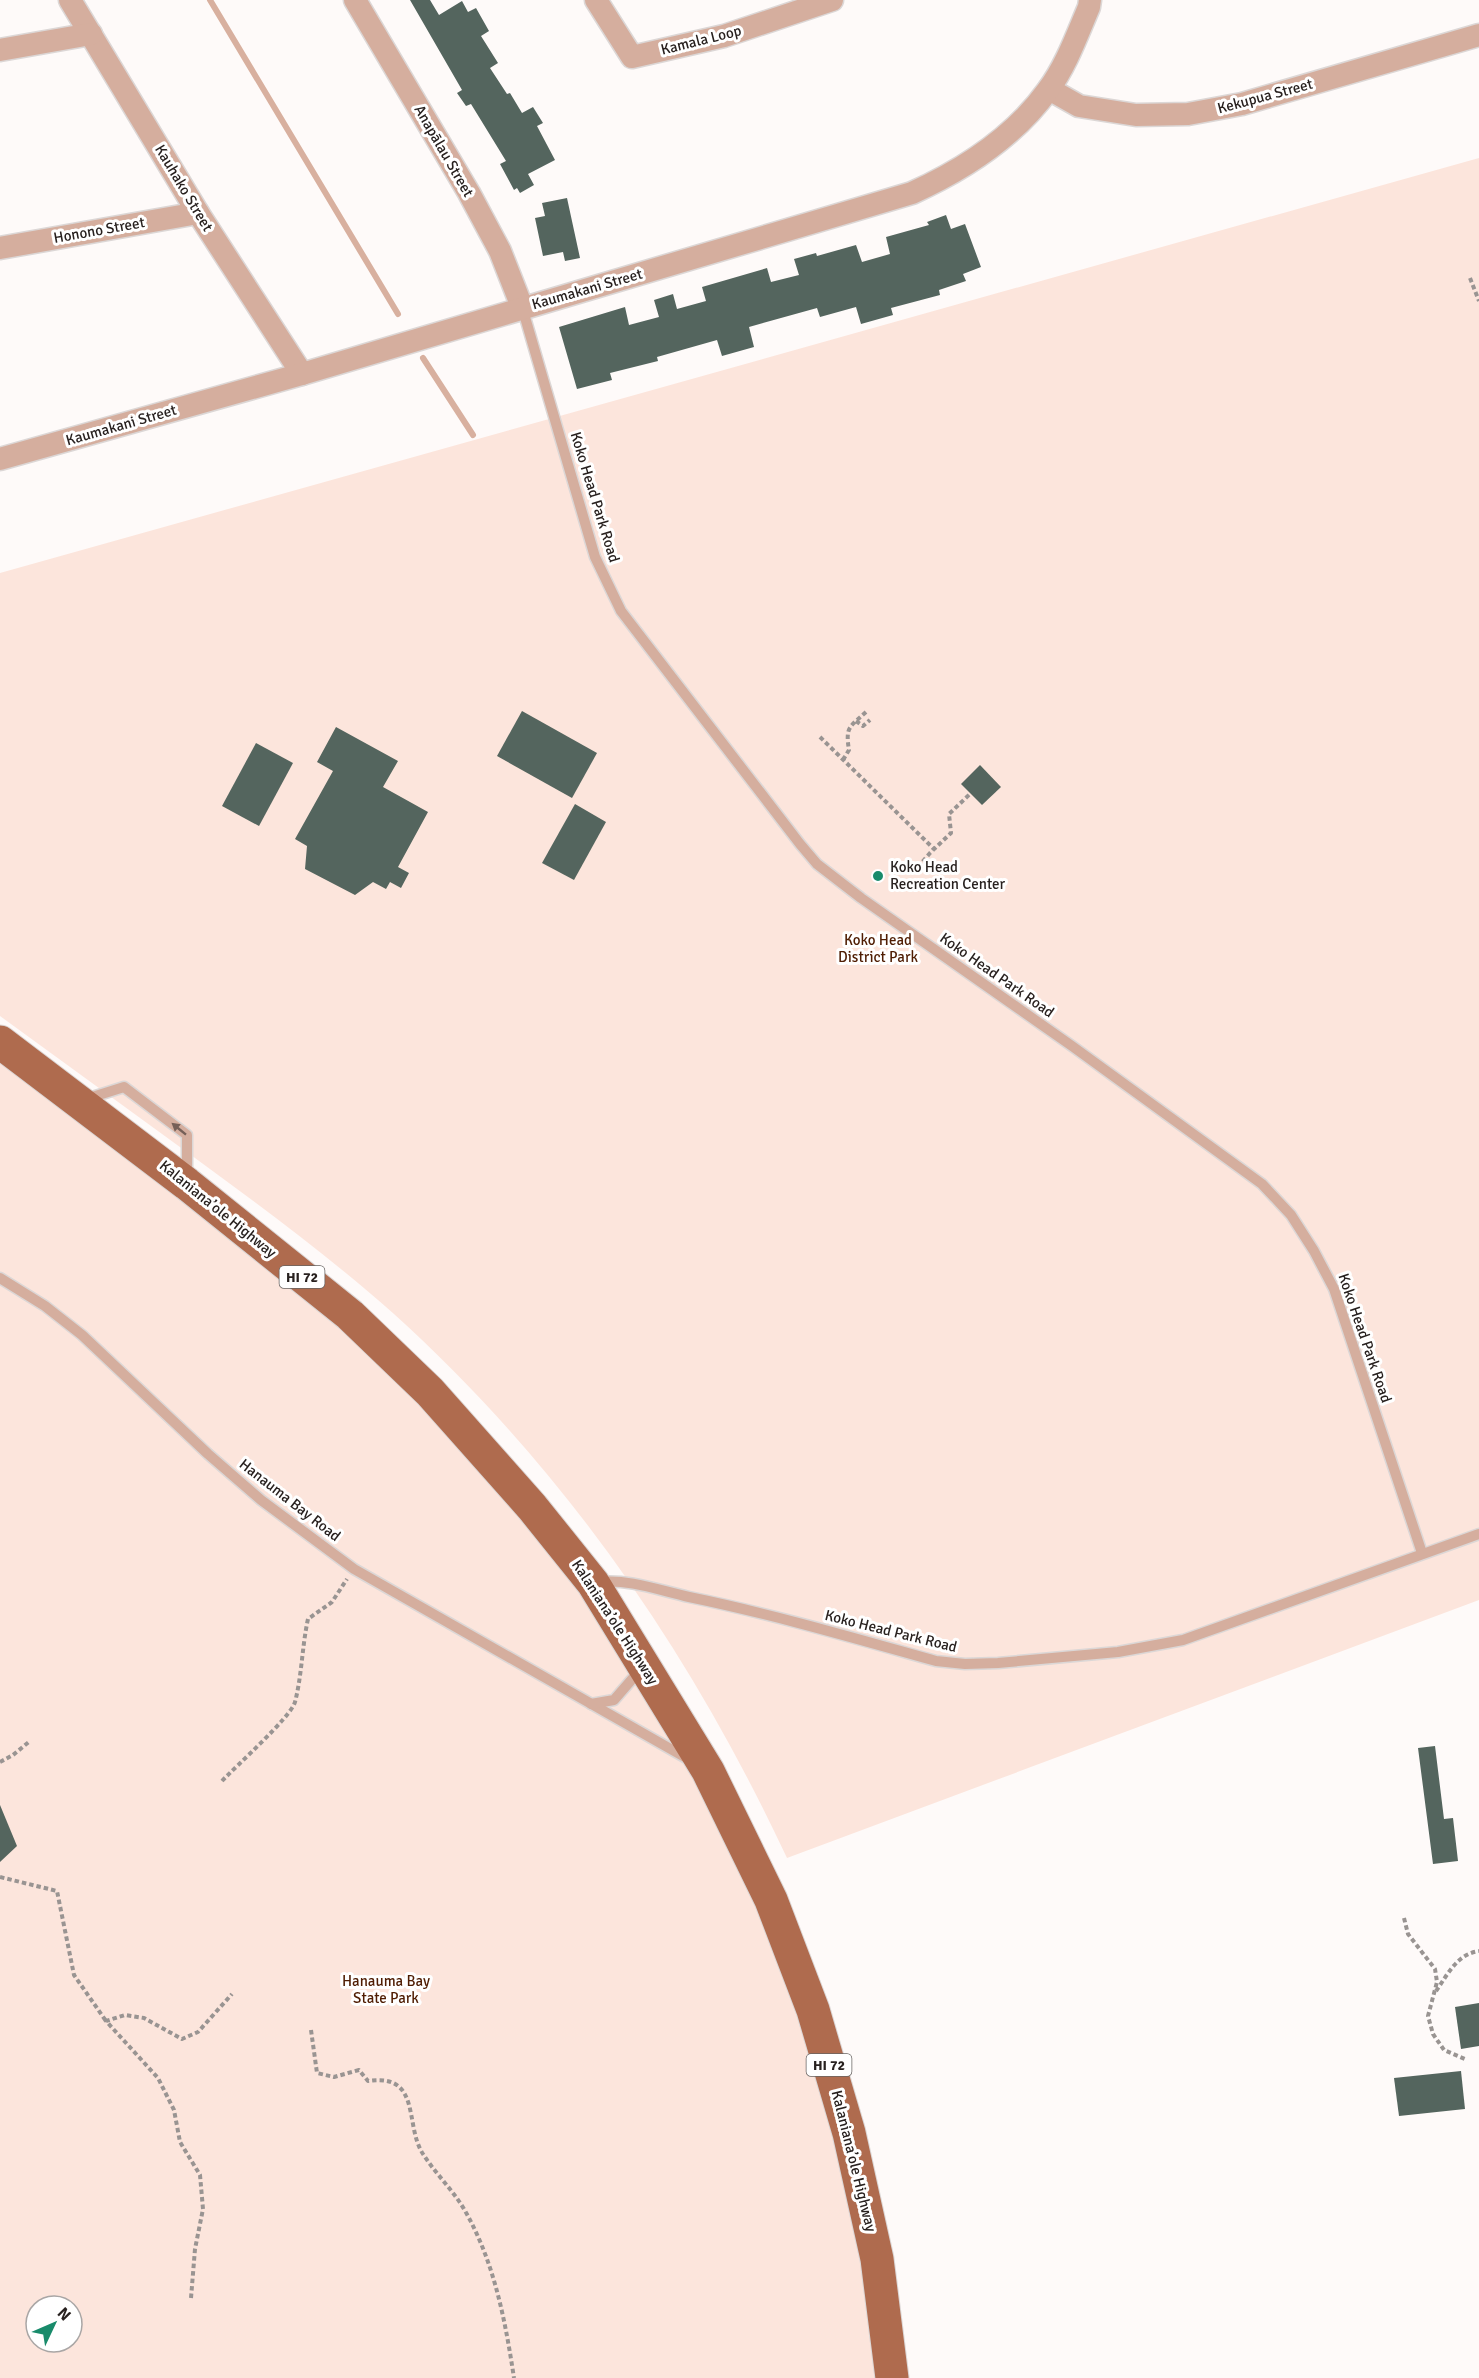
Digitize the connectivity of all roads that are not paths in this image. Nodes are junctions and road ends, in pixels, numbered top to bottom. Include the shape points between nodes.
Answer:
1 (70, 0) edge
2 (355, 0) edge
3 (596, 0) edge
4 (832, 0) edge
5 (1090, 0) edge
6 (91, 34) junction
7 (1479, 35) edge
8 (0, 50) edge
9 (1049, 89) junction
10 (198, 213) junction
11 (0, 248) edge
12 (522, 307) junction
13 (302, 374) junction
14 (0, 459) edge
15 (0, 1042) edge
16 (0, 1278) edge
17 (1479, 1534) edge
18 (1422, 1553) junction
19 (593, 1583) junction
20 (644, 1664) junction
21 (591, 1704) junction
22 (708, 1771) junction
23 (892, 2378) edge

1 - 6 street, Kauhako Street
2 - 12 street, Anapālau Street via 469,193 500,250
3 - 4 street, Kamala Loop via 632,57 724,36
5 - 9 street, Kaumakani Street
6 - 8 street
6 - 10 street, Kauhako Street
7 - 9 street, Kekupua Street via 1242,104 1188,114 1137,115 1079,106
9 - 12 street, Kaumakani Street via 1024,120 992,146 938,182 912,193
10 - 11 street, Honono Street
10 - 13 street, Kauhako Street
12 - 13 street, Kaumakani Street
12 - 18 lane, Koko Head Park Road via 595,557 621,610 817,864 1262,1184 1291,1215 1334,1289
13 - 14 street, Kaumakani Street
15 - 19 main road, Kalaniana’ole Highway / HI 72 via 187,1184 350,1315 430,1392
16 - 21 lane, Hanauma Bay Road via 82,1335 261,1500 354,1569
17 - 18 lane, Koko Head Park Road
18 - 19 lane, Koko Head Park Road via 1183,1640 1118,1652 986,1663 936,1661 644,1585
19 - 20 main road, Kalaniana’ole Highway / HI 72
20 - 21 lane via 614,1700
20 - 22 main road, Kalaniana’ole Highway / HI 72
21 - 22 lane, Hanauma Bay Road
22 - 23 main road, Kalaniana’ole Highway / HI 72 via 771,1900 813,2010 849,2133 877,2259

